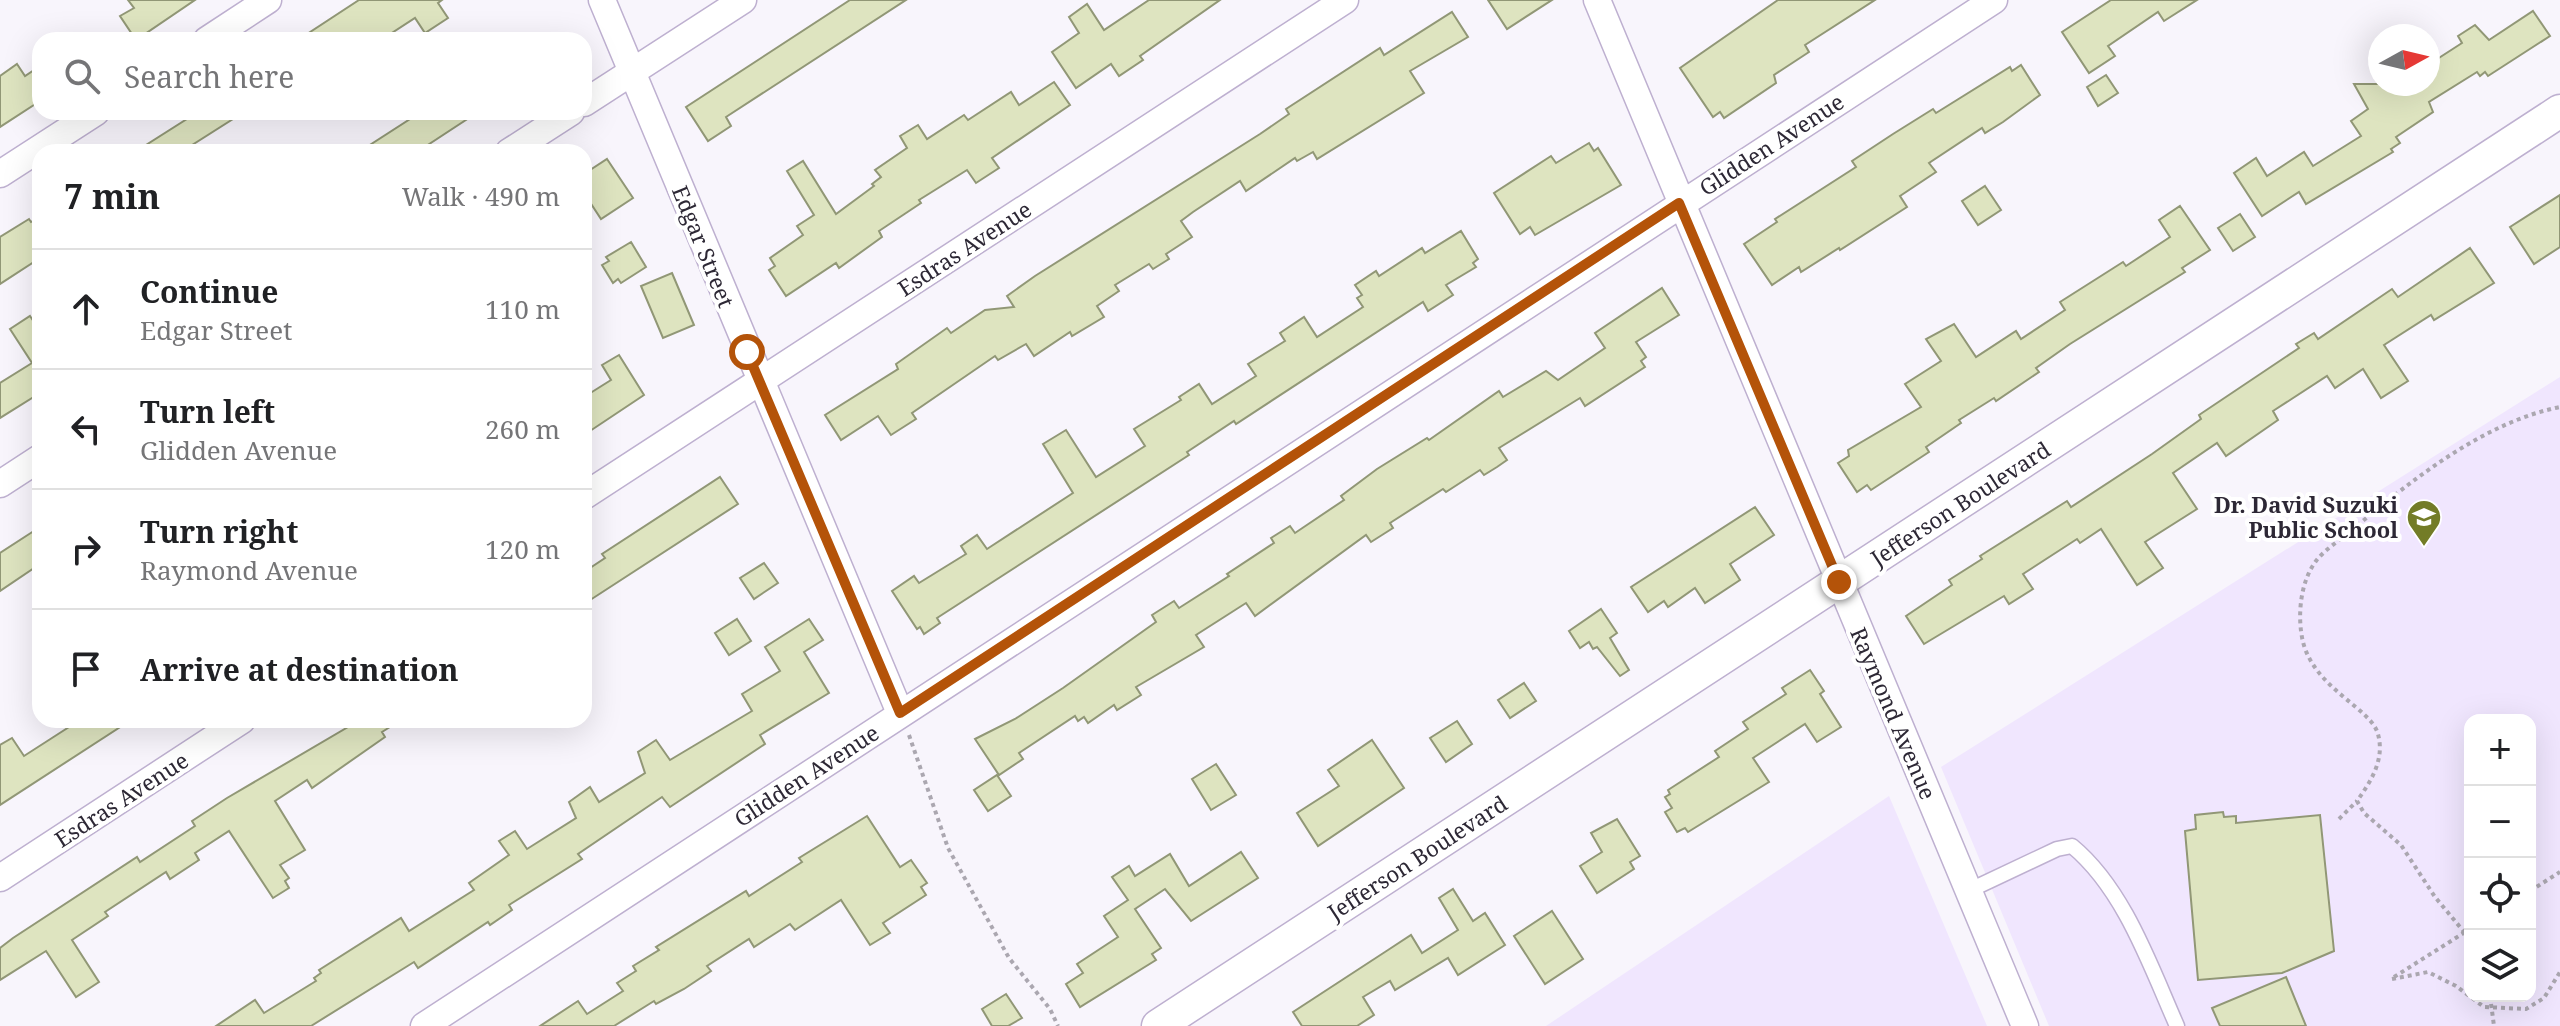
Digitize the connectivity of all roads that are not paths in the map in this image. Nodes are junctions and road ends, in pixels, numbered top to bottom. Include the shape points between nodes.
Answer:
1 (268, 0) edge
2 (602, 0) edge
3 (743, 0) edge
4 (1345, 0) edge
5 (1597, 0) edge
6 (1994, 0) edge
7 (219, 32) edge
8 (633, 72) junction
9 (592, 98) edge
10 (2560, 111) edge
11 (84, 120) edge
12 (559, 120) edge
13 (46, 144) edge
14 (521, 144) edge
15 (32, 153) edge
16 (0, 174) edge
17 (1679, 203) junction
18 (759, 382) junction
19 (32, 463) edge
20 (0, 484) edge
21 (592, 491) edge
22 (1839, 582) junction
23 (904, 722) junction
24 (230, 728) edge
25 (0, 878) edge
26 (1968, 891) junction
27 (424, 1026) edge
28 (1158, 1026) edge
29 (2025, 1026) edge
30 (2177, 1026) edge

1 - 7 street
2 - 8 street, Edgar Street
3 - 8 street
4 - 18 street, Esdras Avenue
5 - 17 street, Raymond Avenue
6 - 17 street, Glidden Avenue
8 - 9 street
8 - 18 street, Edgar Street
10 - 22 street, Jefferson Boulevard
11 - 13 street
12 - 14 street
15 - 16 street
17 - 22 street, Raymond Avenue
17 - 23 street, Glidden Avenue
18 - 21 street, Esdras Avenue
18 - 23 street, Edgar Street
19 - 20 street
22 - 26 street, Raymond Avenue
22 - 28 street, Jefferson Boulevard
23 - 27 street, Glidden Avenue
24 - 25 street, Esdras Avenue
26 - 29 street, Raymond Avenue
26 - 30 lane via 2072,846 2105,880

